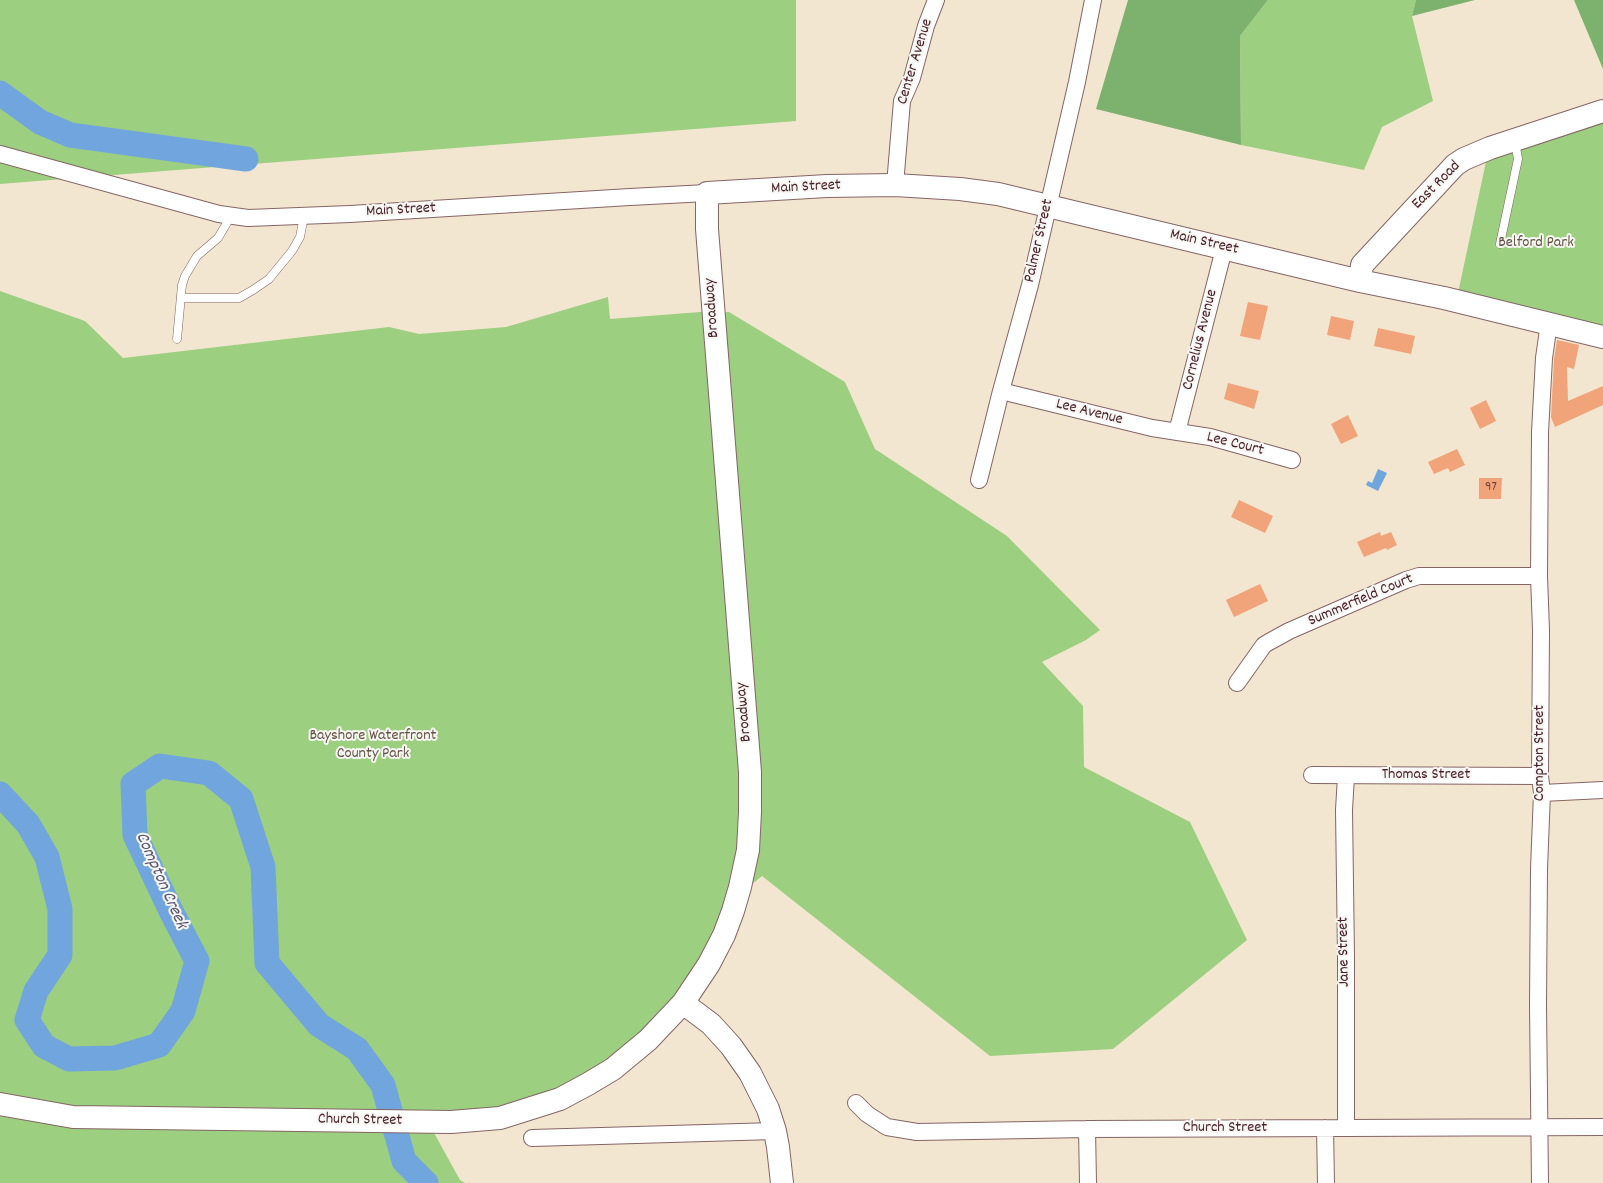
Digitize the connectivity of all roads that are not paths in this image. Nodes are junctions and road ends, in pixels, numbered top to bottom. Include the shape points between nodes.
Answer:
1 (936, 0) edge
2 (1093, 0) edge
3 (1603, 111) edge
4 (1514, 140) junction
5 (0, 154) edge
6 (895, 185) junction
7 (707, 194) junction
8 (1049, 206) junction
9 (231, 216) junction
10 (304, 216) junction
11 (1500, 244) dead end
12 (1224, 249) junction
13 (1360, 281) junction
14 (181, 298) junction
15 (1549, 323) junction
16 (1603, 337) edge
17 (177, 339) dead end
18 (1001, 391) junction
19 (1178, 432) junction
20 (1292, 460) dead end
21 (979, 480) dead end
22 (1538, 576) junction
23 (1237, 683) dead end
24 (1312, 775) dead end
25 (1346, 776) junction
26 (1540, 776) junction
27 (1603, 790) edge
28 (1542, 793) junction
29 (683, 1003) junction
30 (856, 1103) dead end
31 (0, 1104) edge
32 (1540, 1127) junction
33 (1603, 1127) edge
34 (1325, 1128) junction
35 (1346, 1128) junction
36 (1087, 1129) junction
37 (775, 1131) junction
38 (532, 1138) dead end
39 (782, 1183) edge
40 (1088, 1183) edge
41 (1326, 1183) edge
42 (1540, 1183) edge

1 - 6 street, Center Avenue via 902,101
2 - 8 street, Palmer Street
3 - 4 street, East Road
4 - 11 lane via 1518,159
4 - 13 street, East Road via 1476,153 1455,165 1362,265
5 - 9 street, Main Street
6 - 7 street, Main Street
6 - 8 street, Main Street via 998,194
7 - 10 street, Main Street
7 - 29 street, Broadway via 750,772 750,812 748,850 733,911 709,964
8 - 12 street, Main Street
8 - 18 street, Palmer Street
9 - 10 street, Main Street
9 - 14 lane via 218,238 197,256 185,276
10 - 14 lane via 300,237 292,251 269,279 254,290 239,298
12 - 13 street, Main Street
12 - 19 street, Cornelius Avenue
13 - 15 street, Main Street
14 - 17 lane
15 - 16 street, Main Street
15 - 22 street, Compton Street via 1540,432
18 - 19 street, Lee Avenue
18 - 21 street, Palmer Street
19 - 20 street, Lee Court via 1210,437
22 - 23 street, Summerfield Court via 1419,576 1406,580 1264,645
22 - 26 street, Compton Street
24 - 25 street, Thomas Street
25 - 26 street, Thomas Street
25 - 35 street, Jane Street
26 - 28 street, Compton Street
27 - 28 street
28 - 32 street, Compton Street via 1538,1006
29 - 31 street, Church Street via 665,1024 613,1069 560,1099 500,1118 451,1122 73,1117
29 - 37 street via 711,1024 731,1046 760,1092
30 - 36 street, Church Street via 887,1127 906,1131
32 - 33 street, Church Street
32 - 35 street, Church Street
32 - 42 street, Compton Street
34 - 35 street, Church Street
34 - 36 street, Church Street
34 - 41 street
36 - 40 street
37 - 38 street
37 - 39 street

